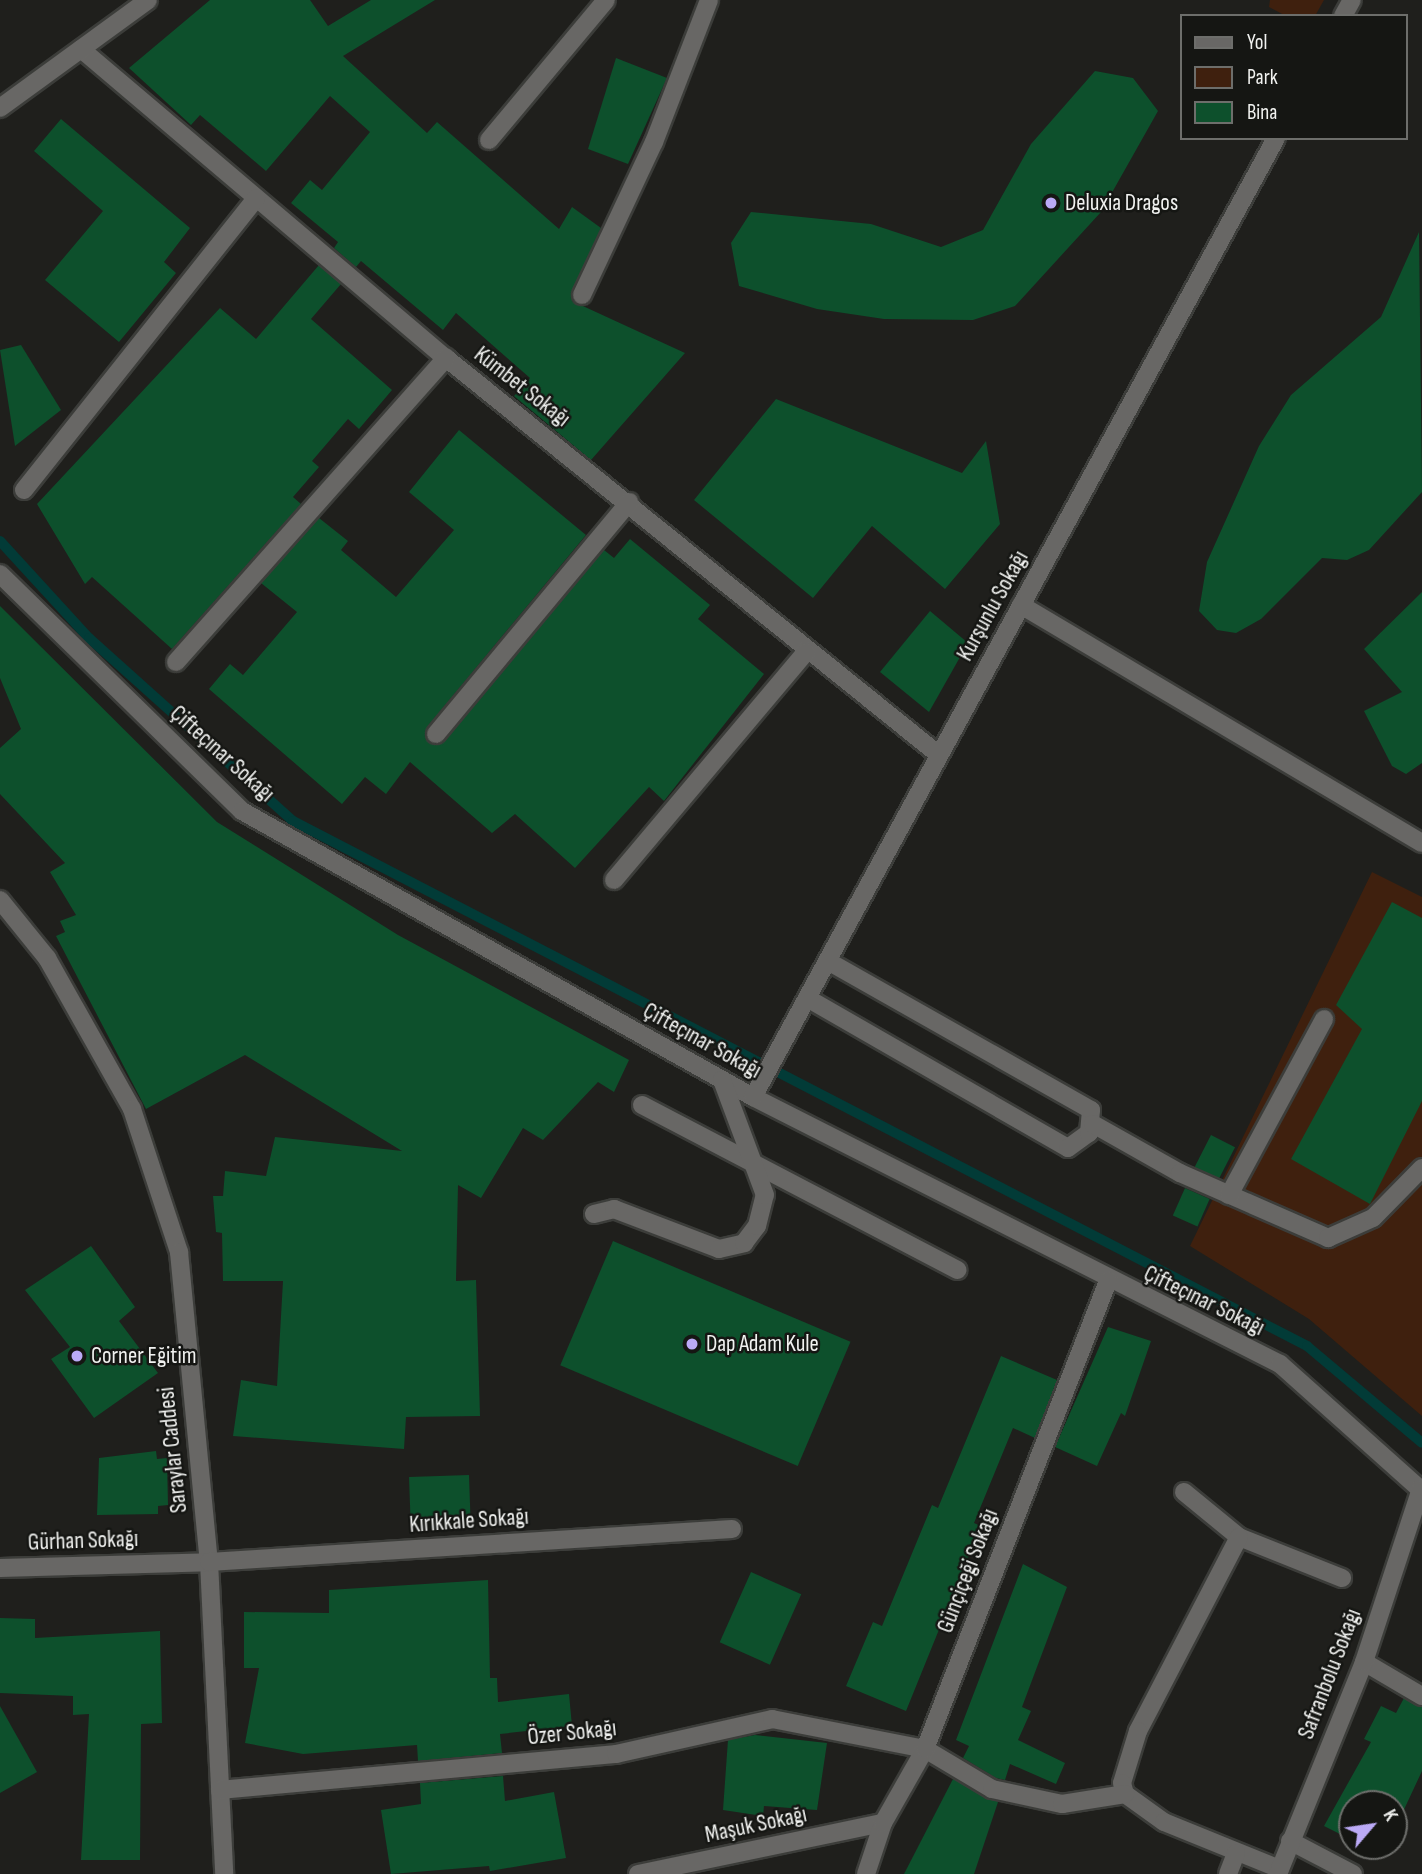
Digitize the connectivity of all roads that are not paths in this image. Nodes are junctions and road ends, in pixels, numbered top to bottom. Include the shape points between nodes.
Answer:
1 (148, 0) edge
2 (606, 0) edge
3 (709, 0) edge
4 (80, 49) junction
5 (0, 108) edge
6 (489, 140) dead end
7 (1275, 140) edge
8 (256, 198) junction
9 (582, 295) dead end
10 (446, 358) junction
11 (24, 490) dead end
12 (629, 502) junction
13 (0, 574) edge
14 (1021, 605) junction
15 (806, 652) junction
16 (176, 662) dead end
17 (436, 734) dead end
18 (939, 755) junction
19 (1422, 843) edge
20 (614, 880) dead end
21 (0, 900) edge
22 (828, 961) junction
23 (807, 998) junction
24 (1324, 1019) dead end
25 (722, 1080) junction
26 (753, 1097) junction
27 (642, 1105) dead end
28 (1093, 1124) junction
29 (756, 1165) junction
30 (1422, 1168) edge
31 (1229, 1195) junction
32 (594, 1214) dead end
33 (957, 1270) dead end
34 (1108, 1282) junction
35 (1421, 1490) edge
36 (1184, 1492) dead end
37 (732, 1529) dead end
38 (1239, 1537) junction
39 (209, 1562) junction
40 (0, 1568) edge
41 (1342, 1578) dead end
42 (1364, 1662) junction
43 (1422, 1696) edge
44 (925, 1749) junction
45 (220, 1790) junction
46 (1125, 1794) junction
47 (883, 1824) junction
48 (1290, 1841) junction
49 (1236, 1853) junction
50 (1279, 1872) edge
51 (224, 1874) edge
52 (638, 1874) edge
53 (866, 1874) edge
54 (1228, 1874) edge
55 (1353, 1874) edge

1 - 4 street
2 - 6 street
3 - 9 street via 653,142
4 - 5 street
4 - 8 street, Kümbet Sokağı
7 - 14 street, Kurşunlu Sokağı
8 - 10 street, Kümbet Sokağı
8 - 11 street
10 - 12 street, Kümbet Sokağı
10 - 16 street
12 - 15 street, Kümbet Sokağı
12 - 17 street
13 - 25 street, Çifteçınar Sokağı via 242,811
14 - 18 street, Kurşunlu Sokağı
14 - 19 street
15 - 18 street, Kümbet Sokağı
15 - 20 street
18 - 22 street, Kurşunlu Sokağı
21 - 39 street, Saraylar Caddesi via 47,958 132,1109 179,1252
22 - 23 street, Kurşunlu Sokağı
22 - 28 street via 1091,1110
23 - 26 street, Kurşunlu Sokağı
23 - 28 street via 1068,1148 1081,1143
24 - 31 street
25 - 26 street, Çifteçınar Sokağı
25 - 29 street
26 - 34 street, Çifteçınar Sokağı
27 - 29 street
28 - 31 street
29 - 32 street via 765,1195 757,1226 735,1248 697,1245 614,1209
29 - 33 street
30 - 31 street via 1373,1218 1328,1238
34 - 35 street, Çifteçınar Sokağı via 1280,1364
34 - 44 street, Günçiçeği Sokağı
35 - 42 street, Safranbolu Sokağı
36 - 38 street
37 - 39 street, Kırıkkale Sokağı
38 - 41 street
38 - 46 street via 1138,1731
39 - 40 street, Gürhan Sokağı
39 - 45 street, Saraylar Caddesi
42 - 43 street
42 - 48 street, Safranbolu Sokağı
44 - 45 street, Özer Sokağı via 772,1719 615,1754
44 - 46 street, Özer Sokağı via 992,1789 1062,1804
44 - 47 street, Günçiçeği Sokağı
45 - 51 street, Saraylar Caddesi
46 - 49 street via 1164,1822
47 - 52 street, Maşuk Sokağı
47 - 53 street, Günçiçeği Sokağı
48 - 50 street, Safranbolu Sokağı
48 - 55 street
49 - 50 street
49 - 54 street

